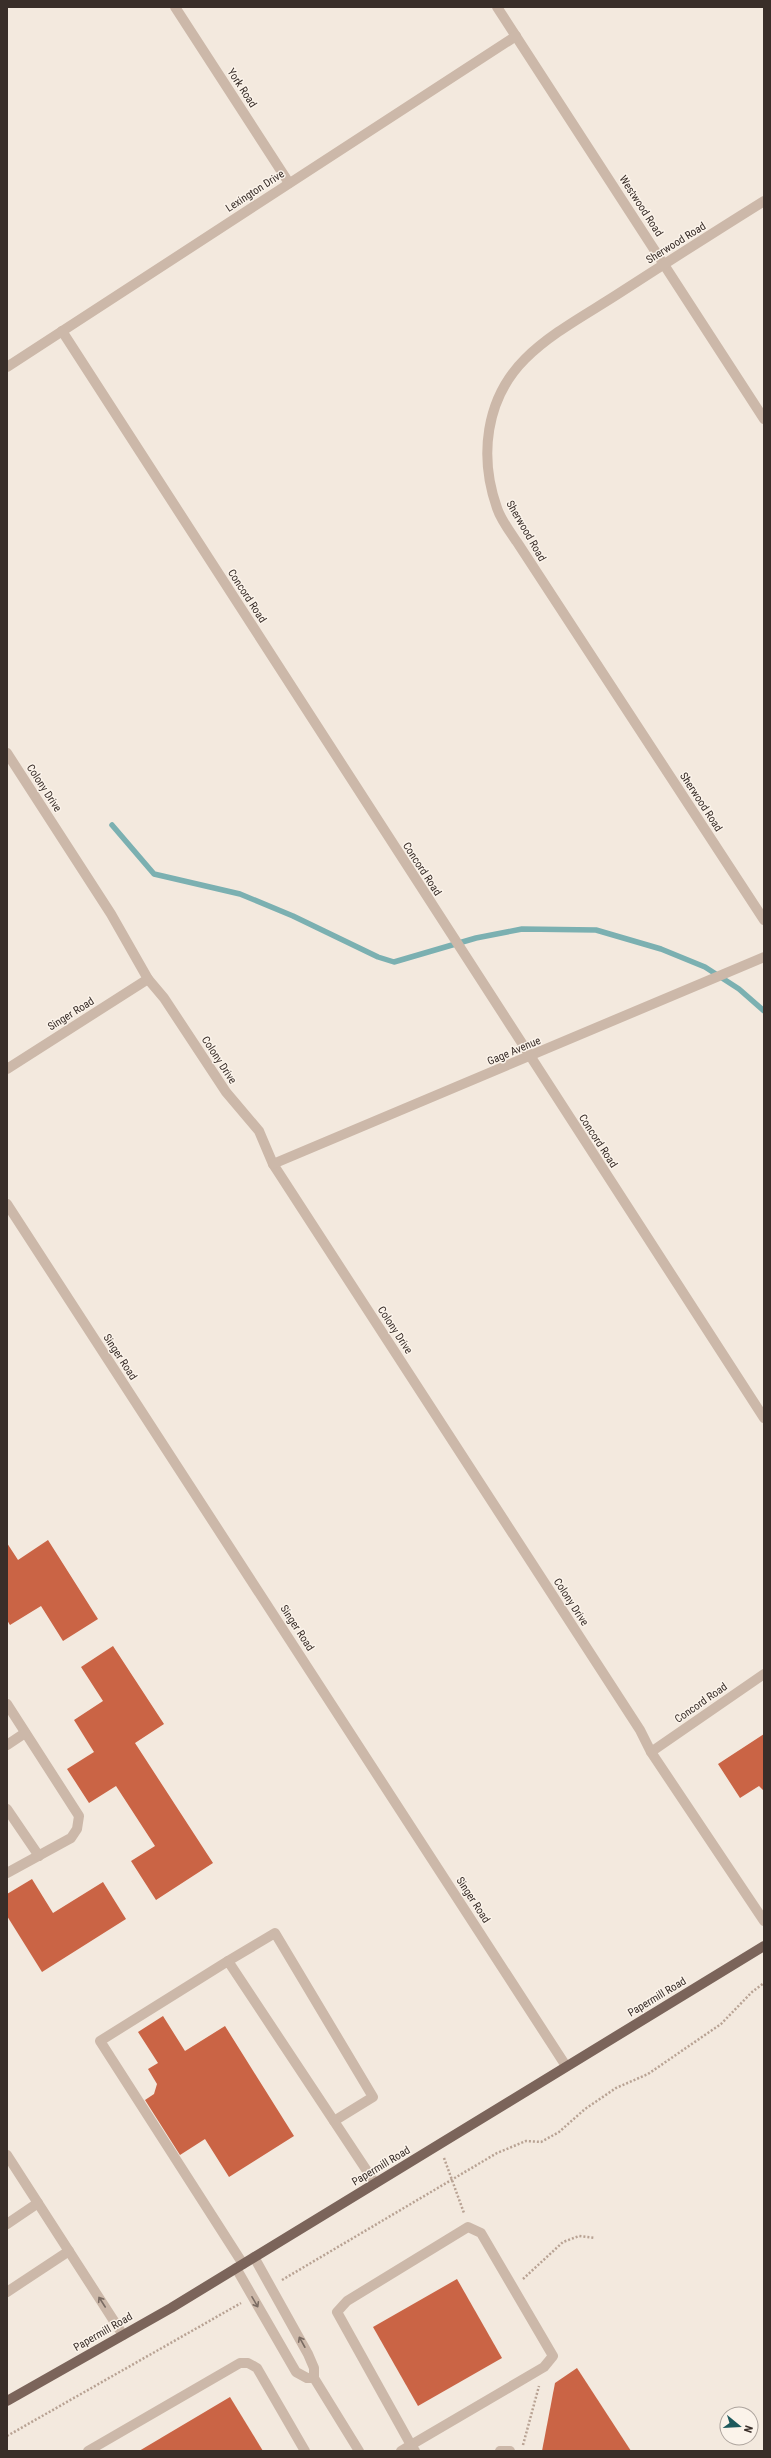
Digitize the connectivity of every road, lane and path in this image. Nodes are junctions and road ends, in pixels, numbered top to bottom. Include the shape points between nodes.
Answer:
1 (175, 7) edge
2 (497, 7) edge
3 (516, 36) junction
4 (289, 182) junction
5 (764, 201) edge
6 (665, 264) junction
7 (62, 331) junction
8 (7, 367) edge
9 (764, 419) edge
10 (7, 753) edge
11 (764, 920) edge
12 (764, 957) edge
13 (148, 980) junction
14 (530, 1058) junction
15 (7, 1069) edge
16 (273, 1164) junction
17 (7, 1204) edge
18 (764, 1418) edge
19 (764, 1674) edge
20 (7, 1704) edge
21 (26, 1733) junction
22 (7, 1745) edge
23 (651, 1752) junction
24 (7, 1809) edge
25 (39, 1856) junction
26 (7, 1873) edge
27 (764, 1921) edge
28 (764, 1946) edge
29 (228, 1961) junction
30 (764, 1983) edge
31 (566, 2066) junction
32 (334, 2121) junction
33 (440, 2144) junction
34 (497, 2153) dead end
35 (7, 2155) edge
36 (374, 2183) junction
37 (38, 2203) junction
38 (7, 2224) edge
39 (468, 2227) junction
40 (595, 2238) dead end
41 (69, 2251) junction
42 (254, 2257) junction
43 (240, 2266) junction
44 (514, 2289) junction
45 (7, 2292) edge
46 (123, 2334) junction
47 (544, 2367) junction
48 (314, 2378) junction
49 (7, 2401) edge
50 (413, 2448) edge
51 (88, 2451) edge
52 (305, 2451) edge
53 (359, 2451) edge
54 (401, 2451) edge
55 (500, 2451) edge
56 (510, 2451) edge
57 (521, 2451) edge

1 - 4 street, York Road
2 - 3 street, Westwood Road
3 - 4 street, Lexington Drive
3 - 6 street, Westwood Road
4 - 7 street, Lexington Drive
5 - 6 street, Sherwood Road
6 - 9 street, Westwood Road
6 - 11 street, Sherwood Road via 543,343 509,378 491,420 487,447 490,480 498,510 517,542
7 - 8 street, Lexington Drive
7 - 14 street, Concord Road
10 - 13 street, Colony Drive via 111,914
12 - 14 street, Gage Avenue
13 - 15 street, Singer Road
13 - 16 street, Colony Drive via 164,998 232,1101 259,1132
14 - 16 street, Gage Avenue
14 - 18 street, Concord Road
16 - 23 street, Colony Drive via 640,1730
17 - 31 street, Singer Road
19 - 23 street, Concord Road
20 - 21 street
21 - 22 street
21 - 25 street via 79,1816 77,1829 71,1838
23 - 27 street, Colony Drive
24 - 25 street
25 - 26 street
28 - 31 main road, Papermill Road
29 - 32 street
29 - 32 street via 275,1932 373,2097
29 - 43 street via 100,2041
30 - 34 path via 721,2024 648,2074 616,2088 585,2109 559,2132 541,2142 526,2141
31 - 33 main road, Papermill Road
32 - 36 street
33 - 36 main road, Papermill Road
33 - 39 path
35 - 37 street
36 - 42 main road, Papermill Road
37 - 38 street
37 - 41 street
39 - 44 street via 481,2233
39 - 50 street via 347,2301 337,2312
40 - 44 path via 579,2236 563,2242
41 - 45 street
46 -> 41 street
42 - 43 main road, Papermill Road
48 -> 42 street via 314,2368 308,2354
43 - 46 main road, Papermill Road
43 -> 48 street via 296,2372 307,2378
44 - 47 street via 552,2356
46 - 49 main road, Papermill Road
47 - 50 street
47 - 57 path
48 - 53 street
50 - 54 street
51 - 52 street via 240,2363 248,2363 258,2368
55 - 56 street

